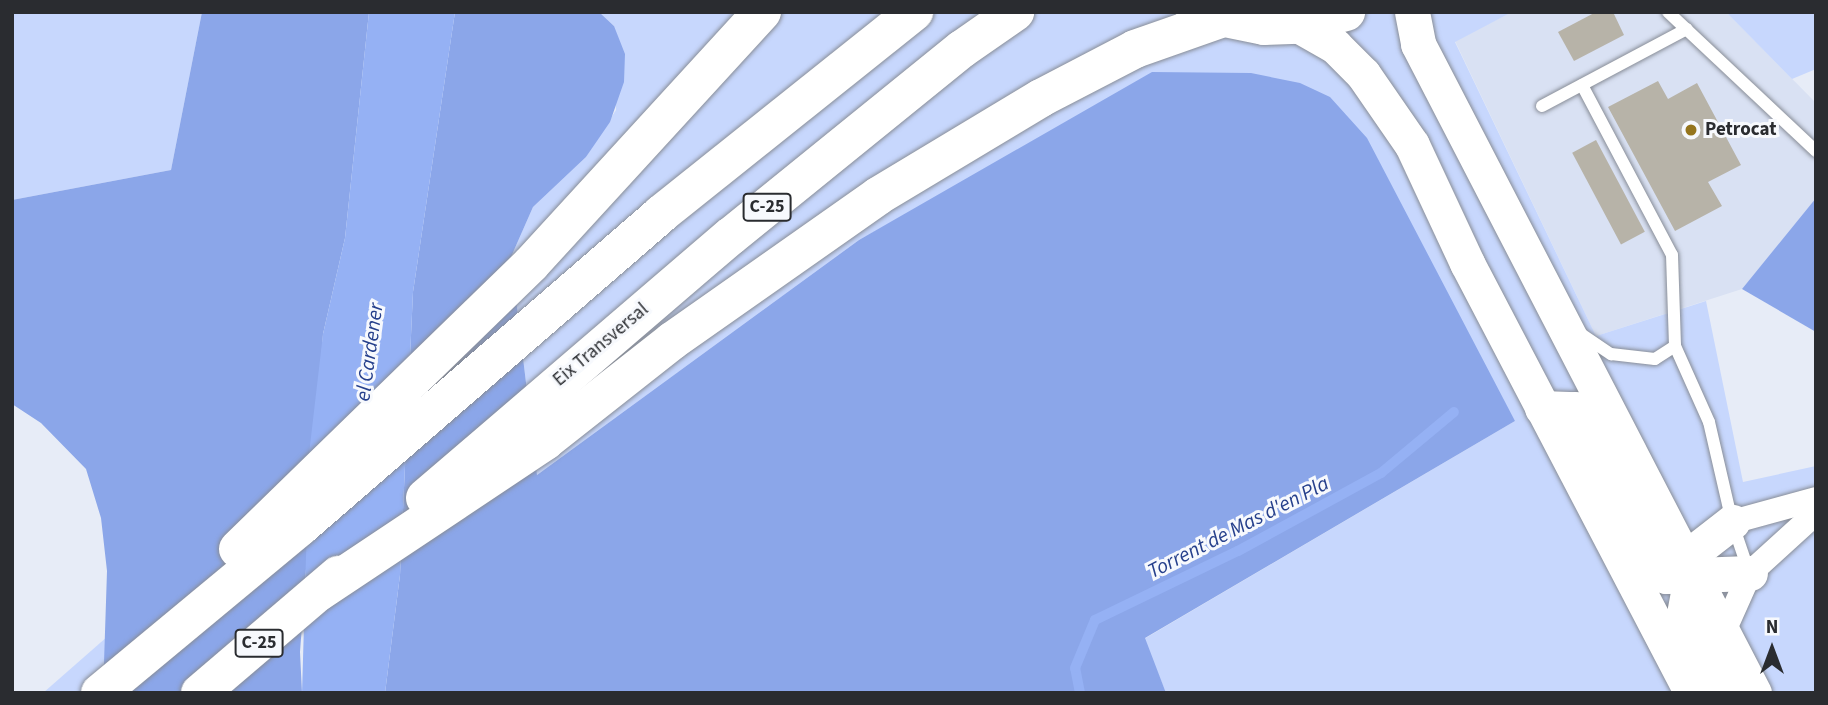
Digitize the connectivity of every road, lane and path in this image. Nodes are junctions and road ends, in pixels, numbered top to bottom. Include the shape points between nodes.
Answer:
1 (762, 12) edge
2 (914, 12) edge
3 (1015, 12) edge
4 (1346, 12) edge
5 (1412, 12) edge
6 (1668, 12) edge
7 (1206, 16) edge
8 (1298, 25) junction
9 (1687, 29) junction
10 (1582, 85) junction
11 (1542, 106) dead end
12 (1816, 151) edge
13 (1558, 318) junction
14 (1675, 346) junction
15 (1542, 408) junction
16 (1816, 499) edge
17 (1816, 513) edge
18 (1732, 522) junction
19 (1750, 573) junction
20 (1694, 577) junction
21 (318, 592) junction
22 (1724, 631) junction
23 (106, 688) edge
24 (200, 693) edge
25 (1692, 693) edge
26 (1723, 693) edge
27 (1754, 693) edge

1 - 23 main road via 531,264 226,560
2 - 23 main road via 661,214
3 - 21 main road, Eix Transversal / C-25 via 962,49 524,410
4 - 8 main road
5 - 13 main road via 1418,44
6 - 9 lane
7 - 8 main road via 1252,26
7 - 21 main road via 1041,98 878,196 672,341 545,441
8 - 15 main road via 1335,46 1363,74 1412,145
9 - 10 lane
9 - 12 lane
10 - 11 lane
10 - 14 lane via 1672,255
13 - 14 lane via 1611,354 1655,359
13 - 20 main road
14 - 18 lane via 1710,422
15 - 20 main road via 1575,409 1654,564 1666,576
15 - 25 main road
16 - 18 street
17 - 19 street
18 - 19 lane
18 - 20 main road via 1696,550
19 - 20 main road
19 - 22 street
20 - 22 main road
20 - 26 main road via 1684,614
21 - 24 main road, Eix Transversal / C-25
22 - 27 main road

